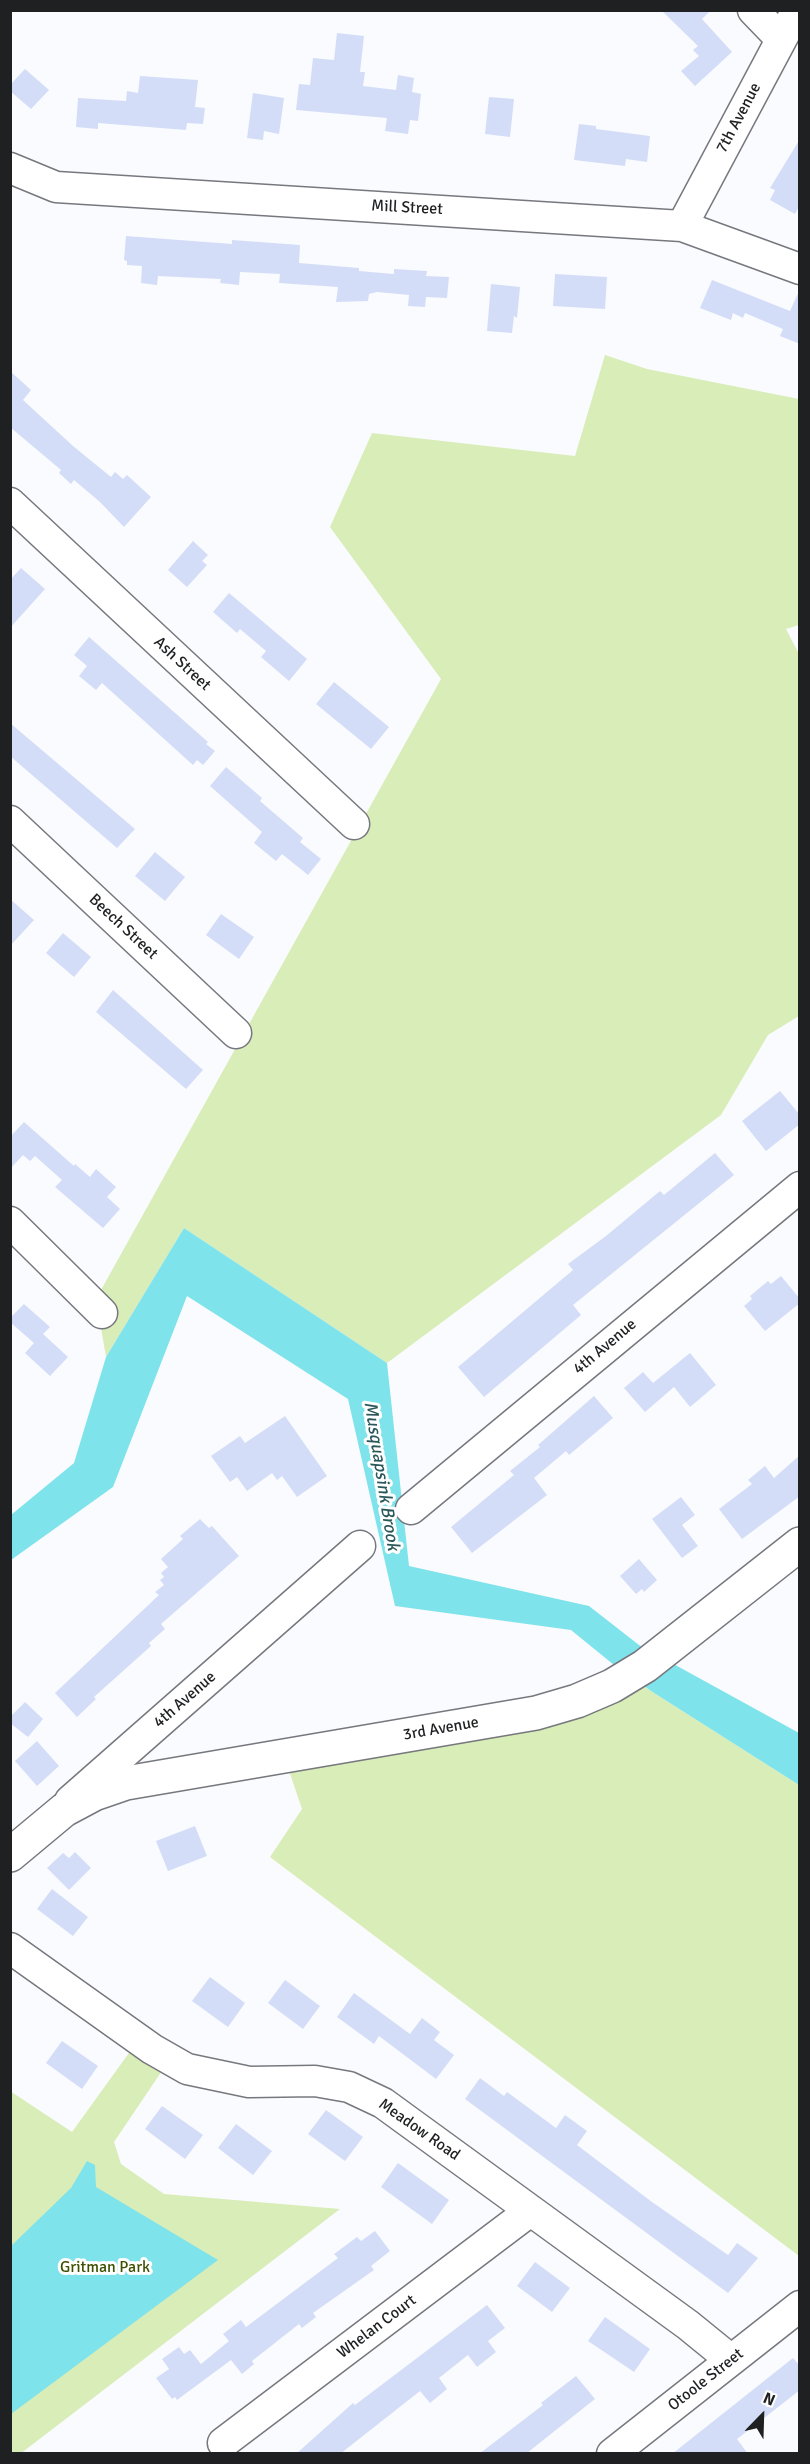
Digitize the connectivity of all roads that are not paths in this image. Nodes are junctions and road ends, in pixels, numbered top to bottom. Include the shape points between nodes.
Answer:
1 (753, 10) edge
2 (796, 10) edge
3 (781, 39) junction
4 (10, 168) edge
5 (682, 226) junction
6 (800, 269) edge
7 (10, 503) edge
8 (10, 821) edge
9 (354, 824) dead end
10 (236, 1033) dead end
11 (800, 1187) edge
12 (10, 1222) edge
13 (102, 1313) dead end
14 (411, 1509) dead end
15 (800, 1544) edge
16 (360, 1546) dead end
17 (43, 1824) junction
18 (10, 1855) edge
19 (10, 1948) edge
20 (530, 2211) junction
21 (800, 2306) edge
22 (731, 2360) junction
23 (223, 2443) dead end
24 (612, 2454) edge

1 - 3 street
2 - 3 street, 7th Avenue
3 - 5 street, 7th Avenue
4 - 5 street, Mill Street via 34,180 66,187
5 - 6 street, Mill Street
7 - 9 street, Ash Street
8 - 10 street, Beech Street
11 - 14 street, 4th Avenue
12 - 13 street
15 - 17 main road, 3rd Avenue via 629,1677 577,1701 536,1713 126,1784 94,1794
16 - 17 street, 4th Avenue
17 - 18 main road, 4th Avenue
19 - 20 street, Meadow Road via 152,2049 187,2069 249,2082 315,2081 350,2087 383,2103
20 - 22 street, Meadow Road
20 - 23 street, Whelan Court
21 - 22 street, Otoole Street
22 - 24 street, Otoole Street

